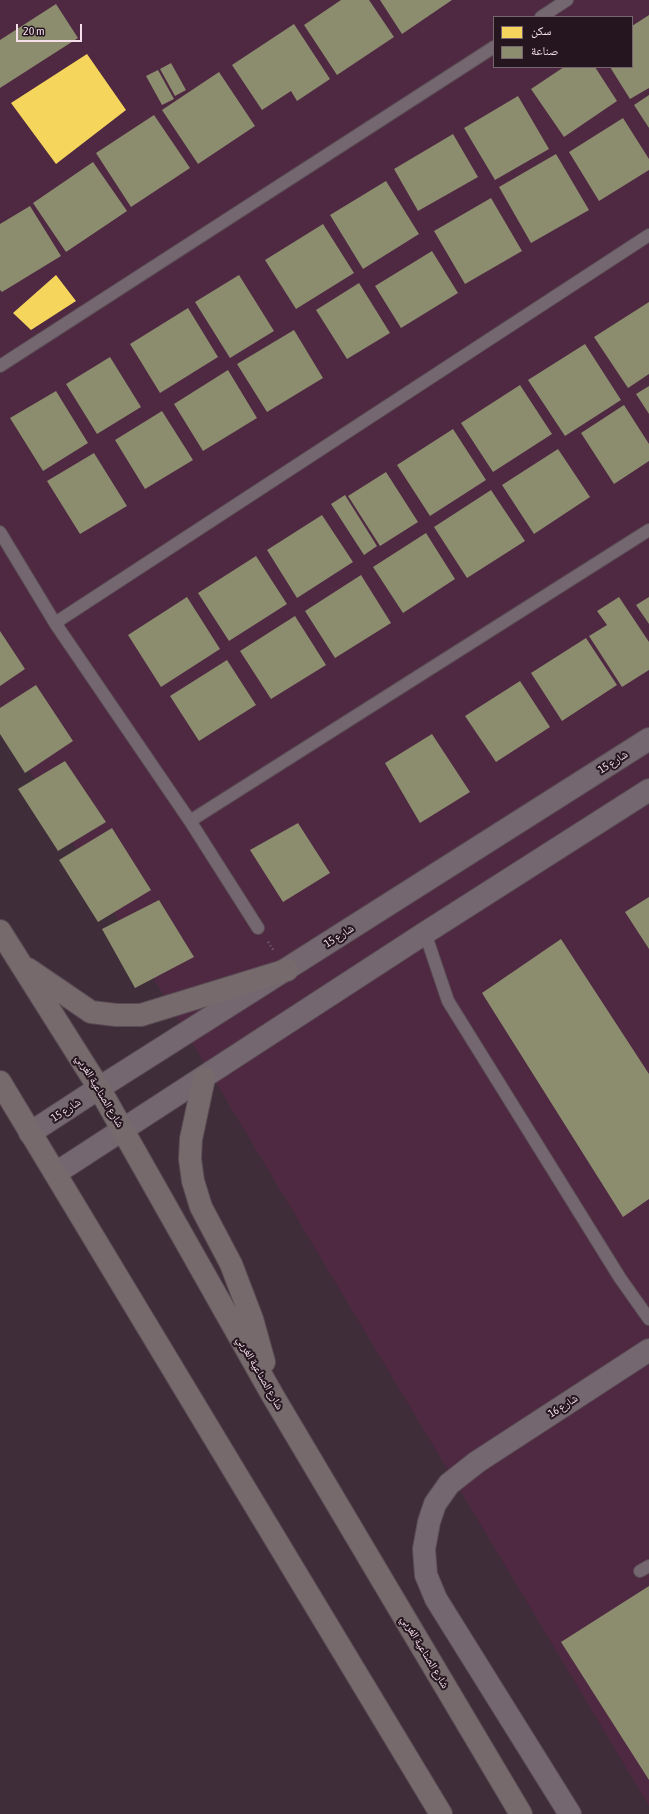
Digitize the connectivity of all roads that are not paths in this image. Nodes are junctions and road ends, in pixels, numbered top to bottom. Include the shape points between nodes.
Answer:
1 (567, 0) edge
2 (543, 16) edge
3 (493, 48) edge
4 (649, 235) edge
5 (0, 366) edge
6 (649, 530) edge
7 (0, 532) edge
8 (54, 623) junction
9 (649, 739) edge
10 (649, 790) edge
11 (190, 821) junction
12 (258, 928) road end
13 (0, 931) edge
14 (425, 933) junction
15 (19, 963) junction
16 (287, 970) junction
17 (204, 1078) junction
18 (0, 1082) edge
19 (99, 1088) junction
20 (122, 1128) junction
21 (30, 1133) junction
22 (56, 1173) junction
23 (649, 1319) edge
24 (649, 1350) edge
25 (274, 1396) junction
26 (441, 1814) edge
27 (521, 1814) edge
28 (570, 1814) edge

1 - 2 lane
3 - 5 lane
4 - 8 lane
6 - 11 lane
7 - 8 lane
8 - 11 lane
9 - 16 street, شارع 15
10 - 14 street
11 - 12 lane
13 - 15 main road, شارع الصناعية الغربي
14 - 17 street
14 - 23 lane via 448,1001 620,1278
15 - 16 main road via 91,1012 116,1015 141,1015
15 - 19 main road, شارع الصناعية الغربي
16 - 19 street, شارع 15
17 - 20 street
17 - 25 main road via 191,1139 193,1181 202,1207 231,1264 249,1312
18 - 21 main road
19 - 20 main road, شارع الصناعية الغربي
19 - 21 street, شارع 15
20 - 22 street
20 - 25 main road, شارع الصناعية الغربي
21 - 22 main road
22 - 26 main road
24 - 28 street, شارع 16 via 477,1462 450,1484 435,1504 424,1549 426,1575 436,1599
25 - 27 main road, شارع الصناعية الغربي

